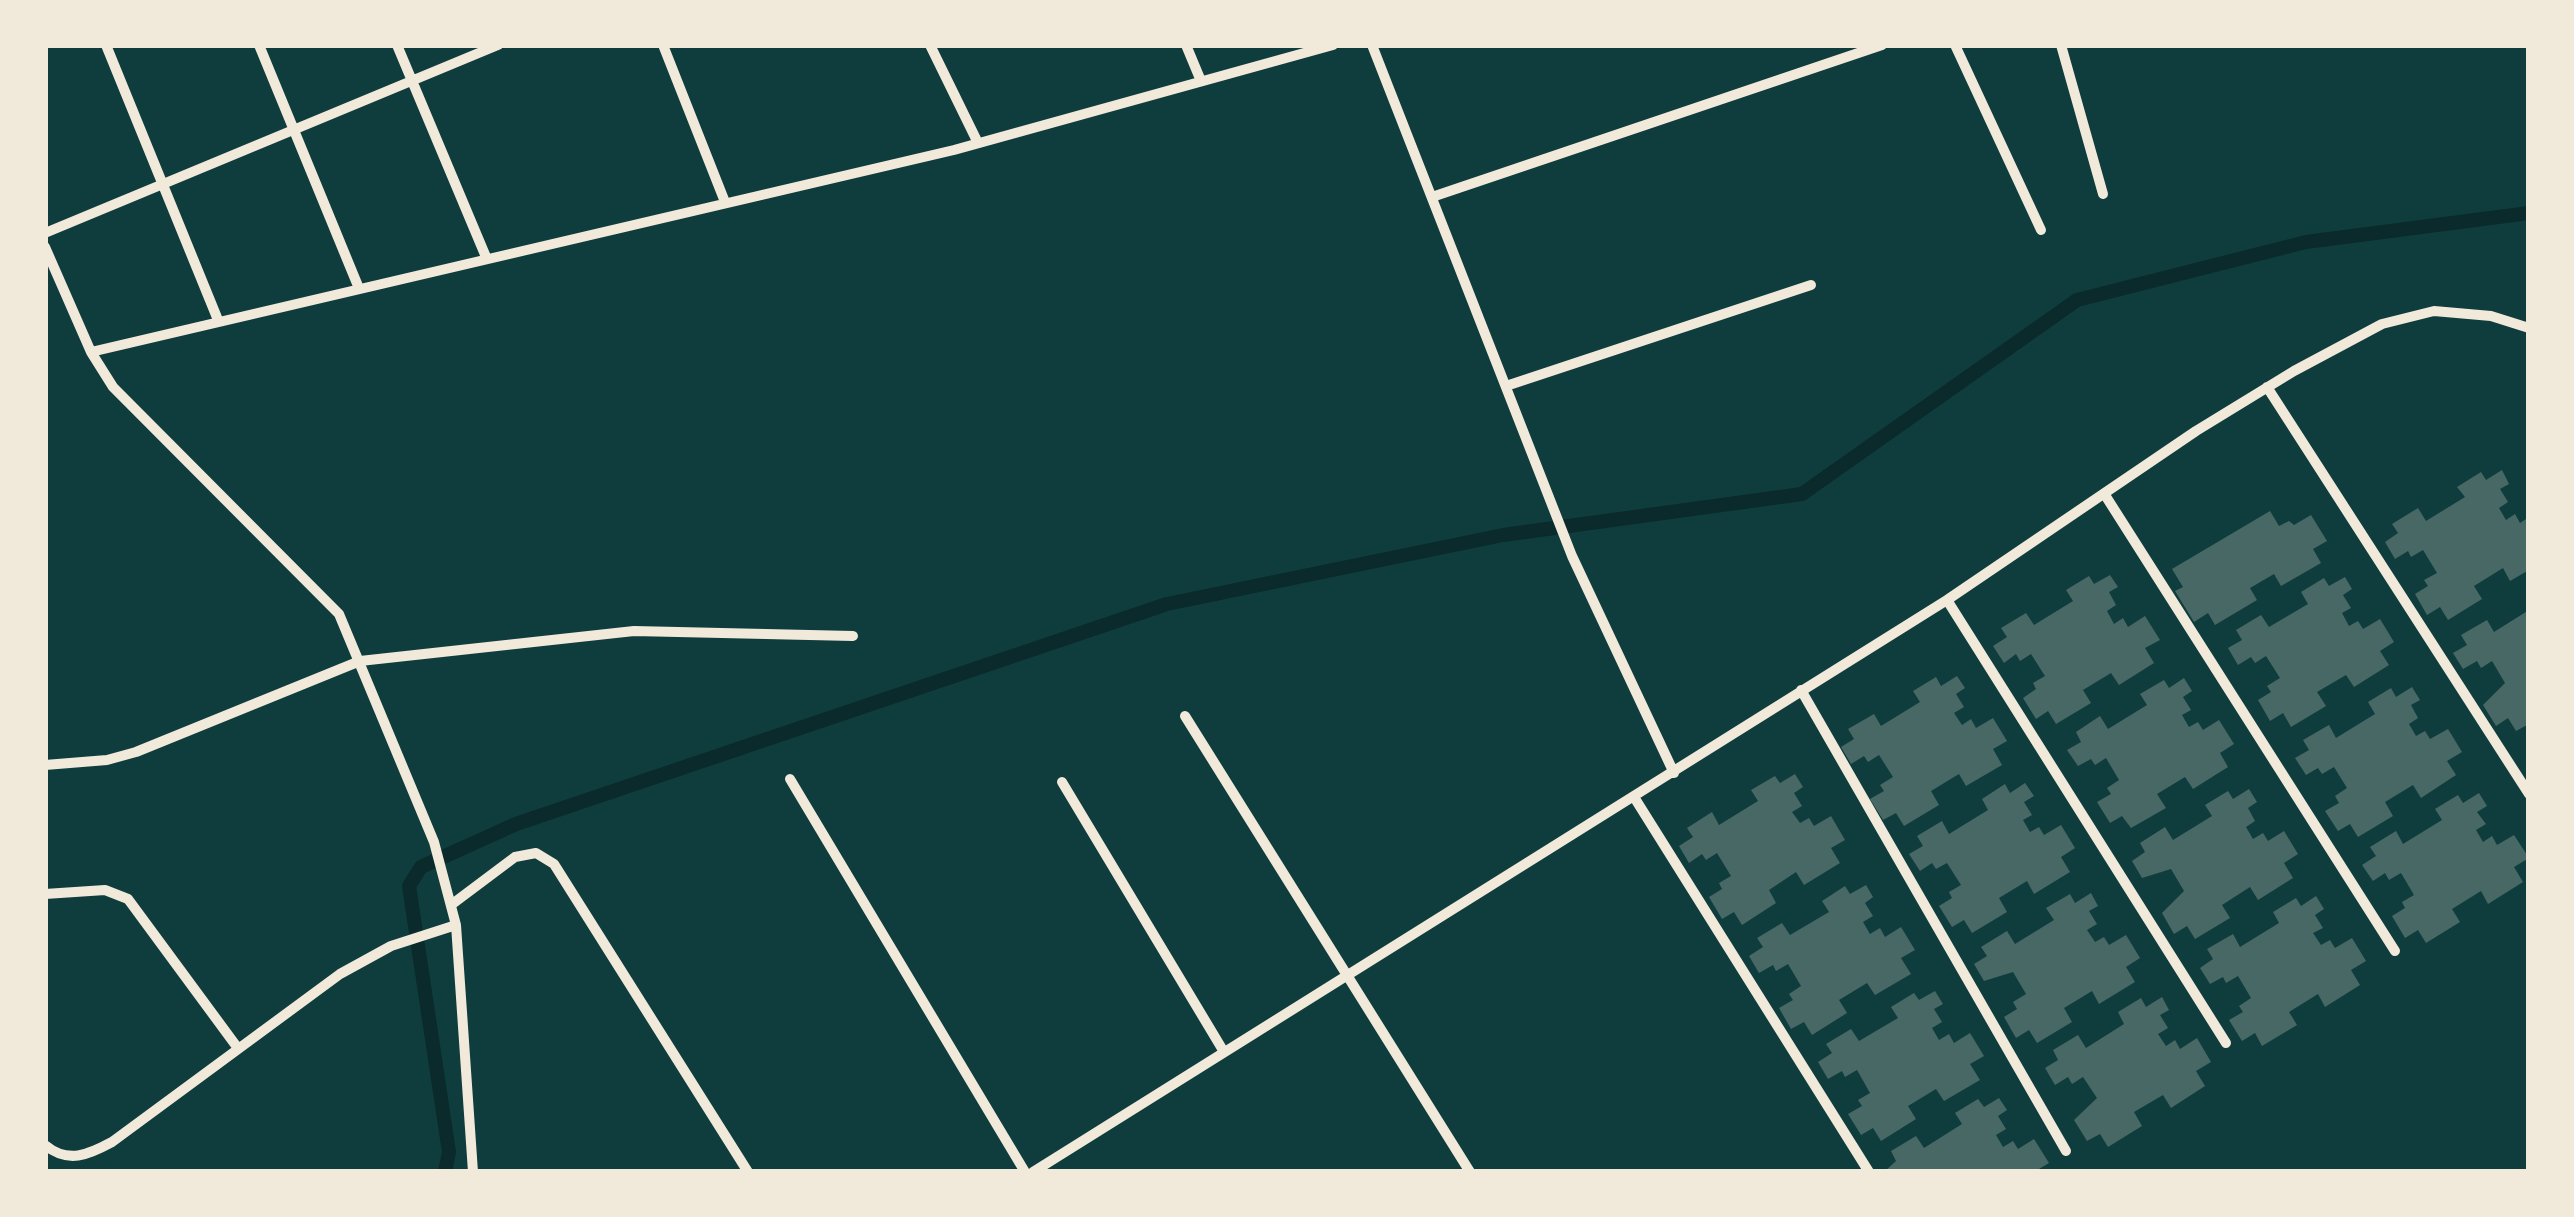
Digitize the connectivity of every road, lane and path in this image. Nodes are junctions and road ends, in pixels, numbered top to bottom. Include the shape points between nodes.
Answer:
1 (106, 45) edge
2 (259, 45) edge
3 (396, 45) edge
4 (498, 45) edge
5 (662, 45) edge
6 (930, 45) edge
7 (1186, 45) edge
8 (1333, 45) edge
9 (1372, 45) edge
10 (1882, 45) edge
11 (1955, 45) edge
12 (2062, 45) edge
13 (412, 81) junction
14 (1201, 82) junction
15 (294, 130) junction
16 (978, 143) junction
17 (163, 184) junction
18 (2103, 194) dead end
19 (1432, 197) junction
20 (725, 202) junction
21 (2040, 230) dead end
22 (45, 233) edge
23 (45, 247) edge
24 (486, 257) junction
25 (1811, 285) dead end
26 (358, 286) junction
27 (218, 320) junction
28 (2529, 328) edge
29 (91, 352) junction
30 (1506, 386) junction
31 (2267, 387) junction
32 (2105, 495) junction
33 (1947, 600) junction
34 (852, 636) dead end
35 (360, 662) junction
36 (1801, 690) junction
37 (1185, 716) dead end
38 (45, 765) edge
39 (1674, 773) junction
40 (790, 779) dead end
41 (1062, 782) dead end
42 (2529, 794) edge
43 (1634, 797) junction
44 (45, 894) edge
45 (451, 905) junction
46 (456, 925) junction
47 (2395, 951) dead end
48 (1344, 976) junction
49 (2226, 1044) dead end
50 (237, 1047) junction
51 (1224, 1052) junction
52 (45, 1145) edge
53 (2066, 1151) dead end
54 (472, 1172) edge
55 (748, 1172) edge
56 (1025, 1172) edge
57 (1033, 1172) edge
58 (1470, 1172) edge
59 (1869, 1172) edge

1 - 17 street
2 - 15 street
3 - 13 street
4 - 13 street
5 - 20 street
6 - 16 street
7 - 14 street
8 - 14 street
9 - 19 street
10 - 19 street
11 - 21 street
12 - 18 street
13 - 15 street
13 - 24 street
14 - 16 street
15 - 17 street
15 - 26 street
16 - 20 street
17 - 22 street
17 - 27 street
19 - 30 street
20 - 24 street
23 - 29 street
24 - 26 street
25 - 30 street
26 - 27 street
27 - 29 street
28 - 31 street via 2491,316 2434,311 2382,324
29 - 35 street via 114,386 321,591
30 - 39 street via 1572,556
31 - 32 street
31 - 42 street
32 - 33 street
32 - 47 street
33 - 36 street
33 - 49 street
34 - 35 street via 634,631
35 - 38 street via 136,752
35 - 45 street via 434,842
36 - 39 street
36 - 53 street
37 - 48 street
39 - 43 street
40 - 56 street
41 - 51 street
43 - 48 street
43 - 59 street
44 - 50 street via 105,890 128,898
45 - 46 street
45 - 55 street via 514,857 536,853 554,864
46 - 50 street via 391,946 340,974
46 - 54 street
48 - 51 street
48 - 58 street
50 - 52 street via 89,1154 70,1158
51 - 57 street

